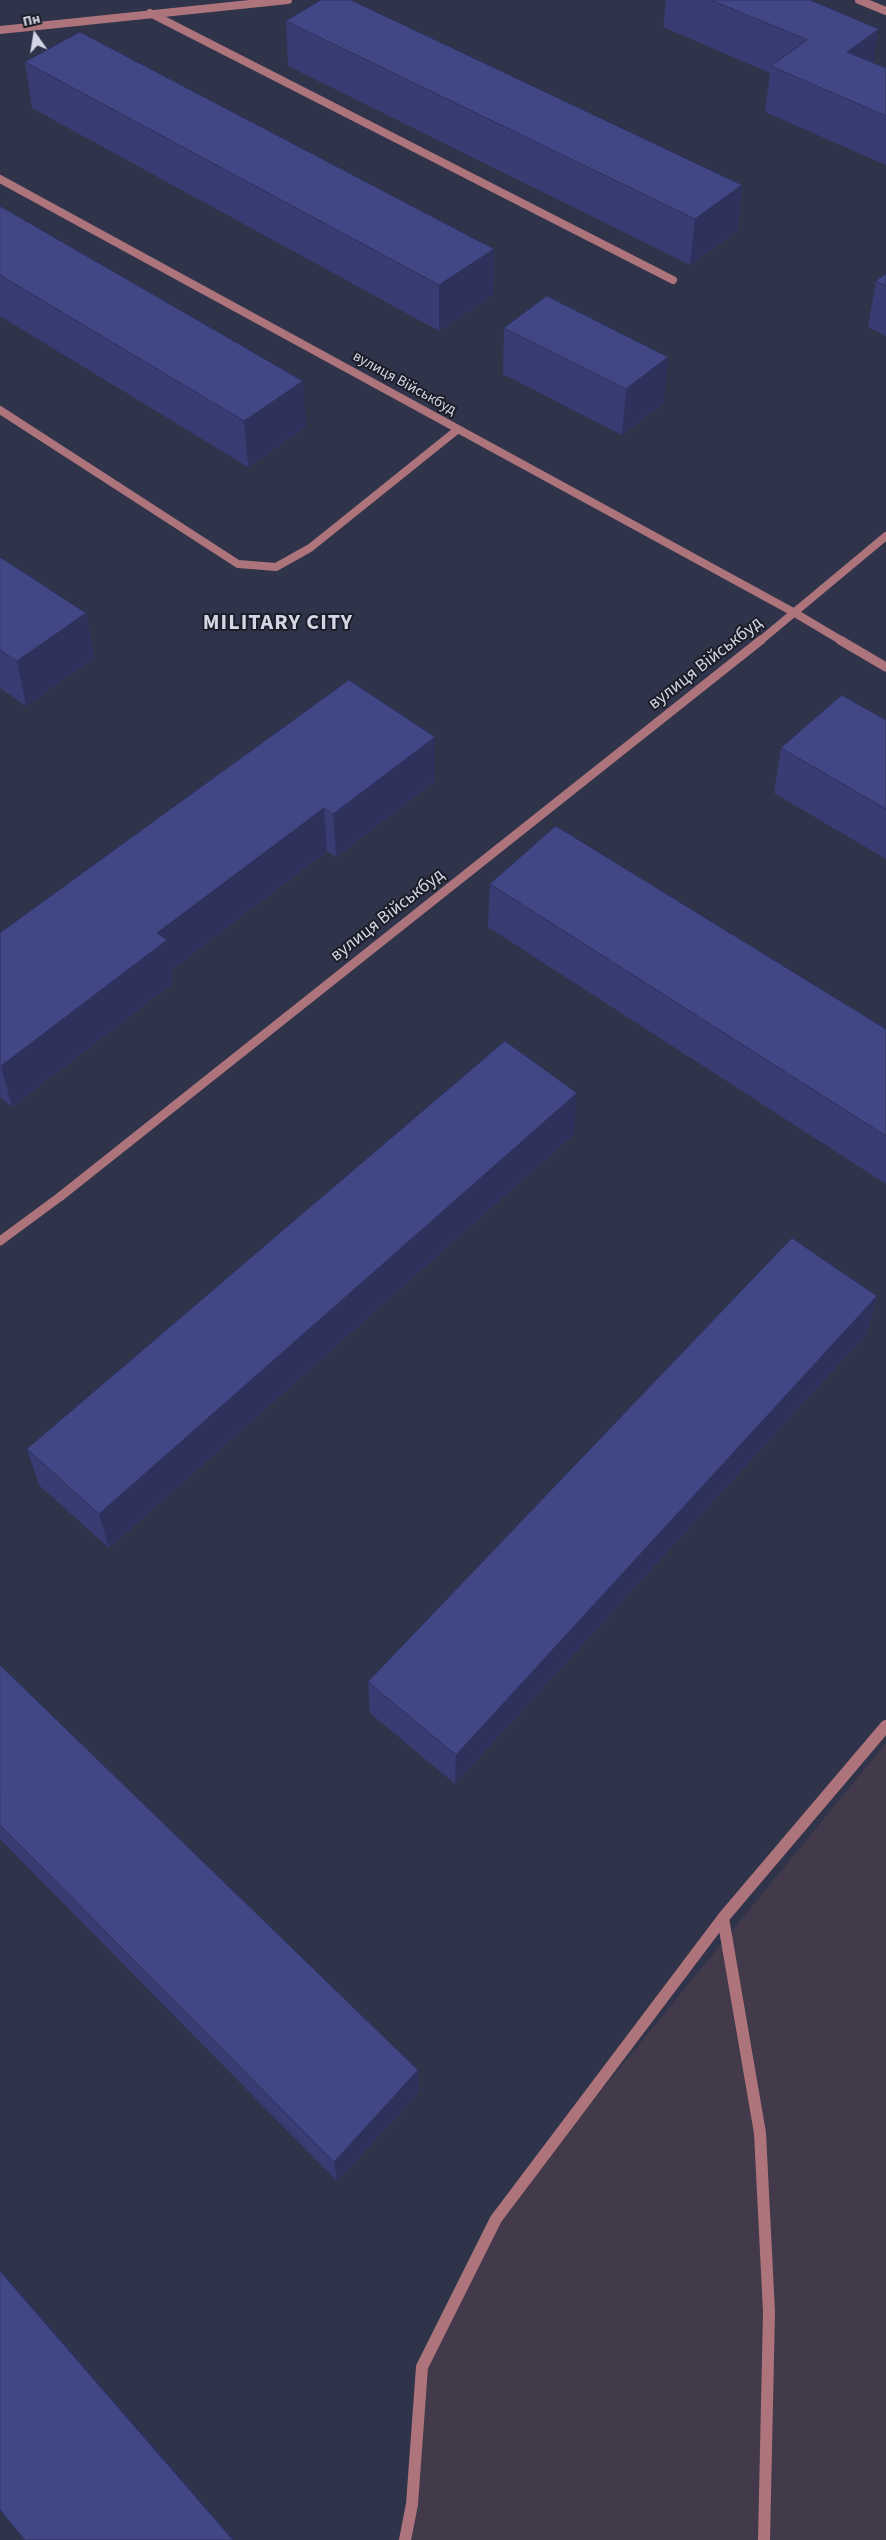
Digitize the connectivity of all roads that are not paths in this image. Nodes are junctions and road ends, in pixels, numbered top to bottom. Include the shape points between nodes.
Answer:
1 (288, 0) edge
2 (859, 0) edge
3 (886, 11) edge
4 (150, 13) junction
5 (0, 30) edge
6 (0, 179) edge
7 (673, 280) dead end
8 (0, 410) edge
9 (457, 430) junction
10 (886, 536) edge
11 (795, 613) junction
12 (886, 667) edge
13 (0, 1241) edge
14 (886, 1726) edge
15 (723, 1918) junction
16 (405, 2540) edge
17 (764, 2540) edge

1 - 4 street
2 - 3 street
4 - 5 street
4 - 7 street
6 - 9 street, вулиця Військбуд
8 - 9 street via 238,564 276,567 310,548
9 - 11 street, вулиця Військбуд
10 - 11 street, вулиця Військбуд
11 - 12 street, вулиця Військбуд
11 - 13 street, вулиця Військбуд via 62,1196
14 - 15 street
15 - 16 street via 496,2219 422,2367 412,2504
15 - 17 street via 760,2133 769,2312

